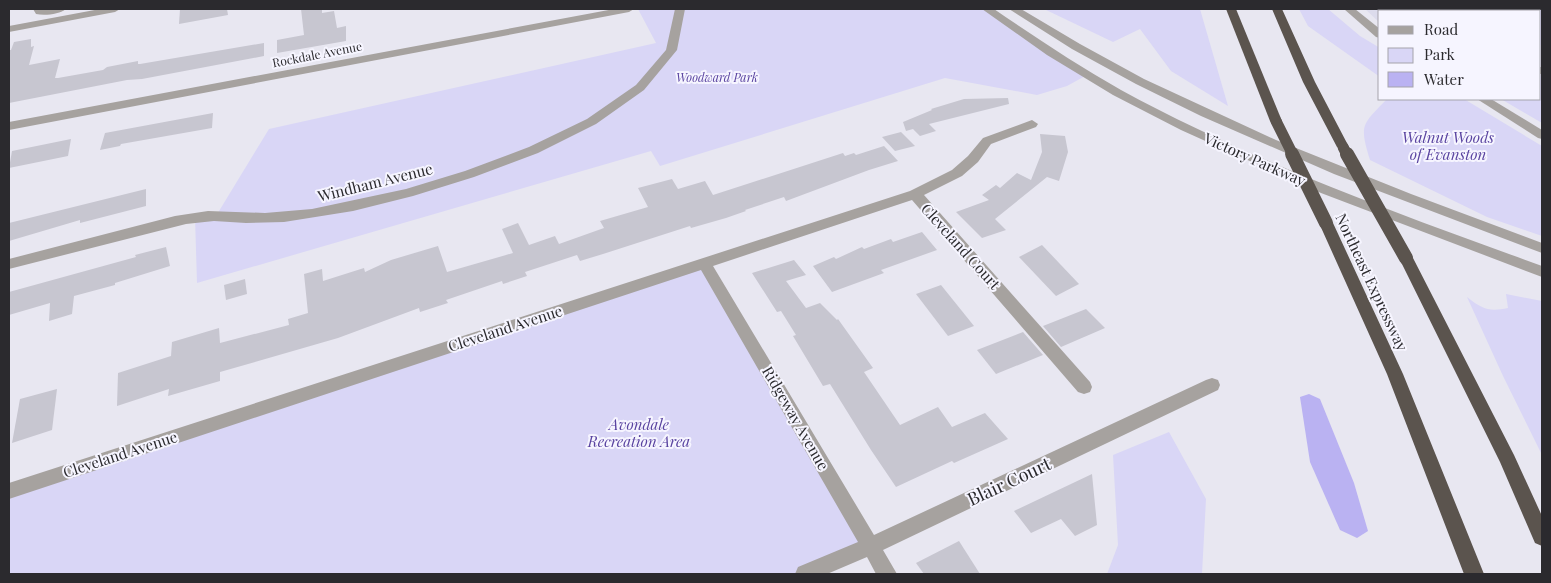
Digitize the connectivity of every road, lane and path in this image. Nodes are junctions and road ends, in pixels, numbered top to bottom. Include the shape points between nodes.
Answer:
1 (38, 9) edge
2 (63, 9) edge
3 (115, 9) edge
4 (629, 9) edge
5 (680, 9) edge
6 (987, 9) edge
7 (1014, 9) edge
8 (1231, 9) edge
9 (1277, 9) edge
10 (1350, 9) edge
11 (9, 30) edge
12 (1378, 34) edge
13 (1485, 100) edge
14 (1032, 124) dead end
15 (13, 125) edge
16 (1542, 135) edge
17 (9, 140) edge
18 (914, 194) junction
19 (1542, 248) edge
20 (704, 262) junction
21 (9, 264) edge
22 (1542, 272) edge
23 (1212, 386) dead end
24 (1084, 387) dead end
25 (9, 491) edge
26 (1542, 537) edge
27 (871, 546) junction
28 (805, 574) edge
29 (887, 574) edge
30 (1474, 574) edge

1 - 2 street via 40,12
3 - 11 street
4 - 15 street, Rockdale Avenue
5 - 21 street, Windham Avenue via 682,22 677,37 669,54 648,80 608,112 584,126 514,158 342,209 270,218 216,216 187,219
6 - 22 street, Victory Parkway via 1087,75 1183,128 1316,186
7 - 19 street, Victory Parkway via 1114,67 1251,134
8 - 30 highway, Northeast Expressway, bridge via 1276,122 1396,374
9 - 26 highway, bridge via 1342,147 1406,258 1508,460
10 - 12 street
13 - 16 street
14 - 18 street, Cleveland Avenue via 987,142 957,173
15 - 17 street
18 - 20 street, Cleveland Avenue
18 - 24 street, Cleveland Court
20 - 25 street, Cleveland Avenue
20 - 27 street, Ridgeway Avenue
23 - 27 street, Blair Court
27 - 28 street, Blair Court
27 - 29 street, Ridgeway Avenue

